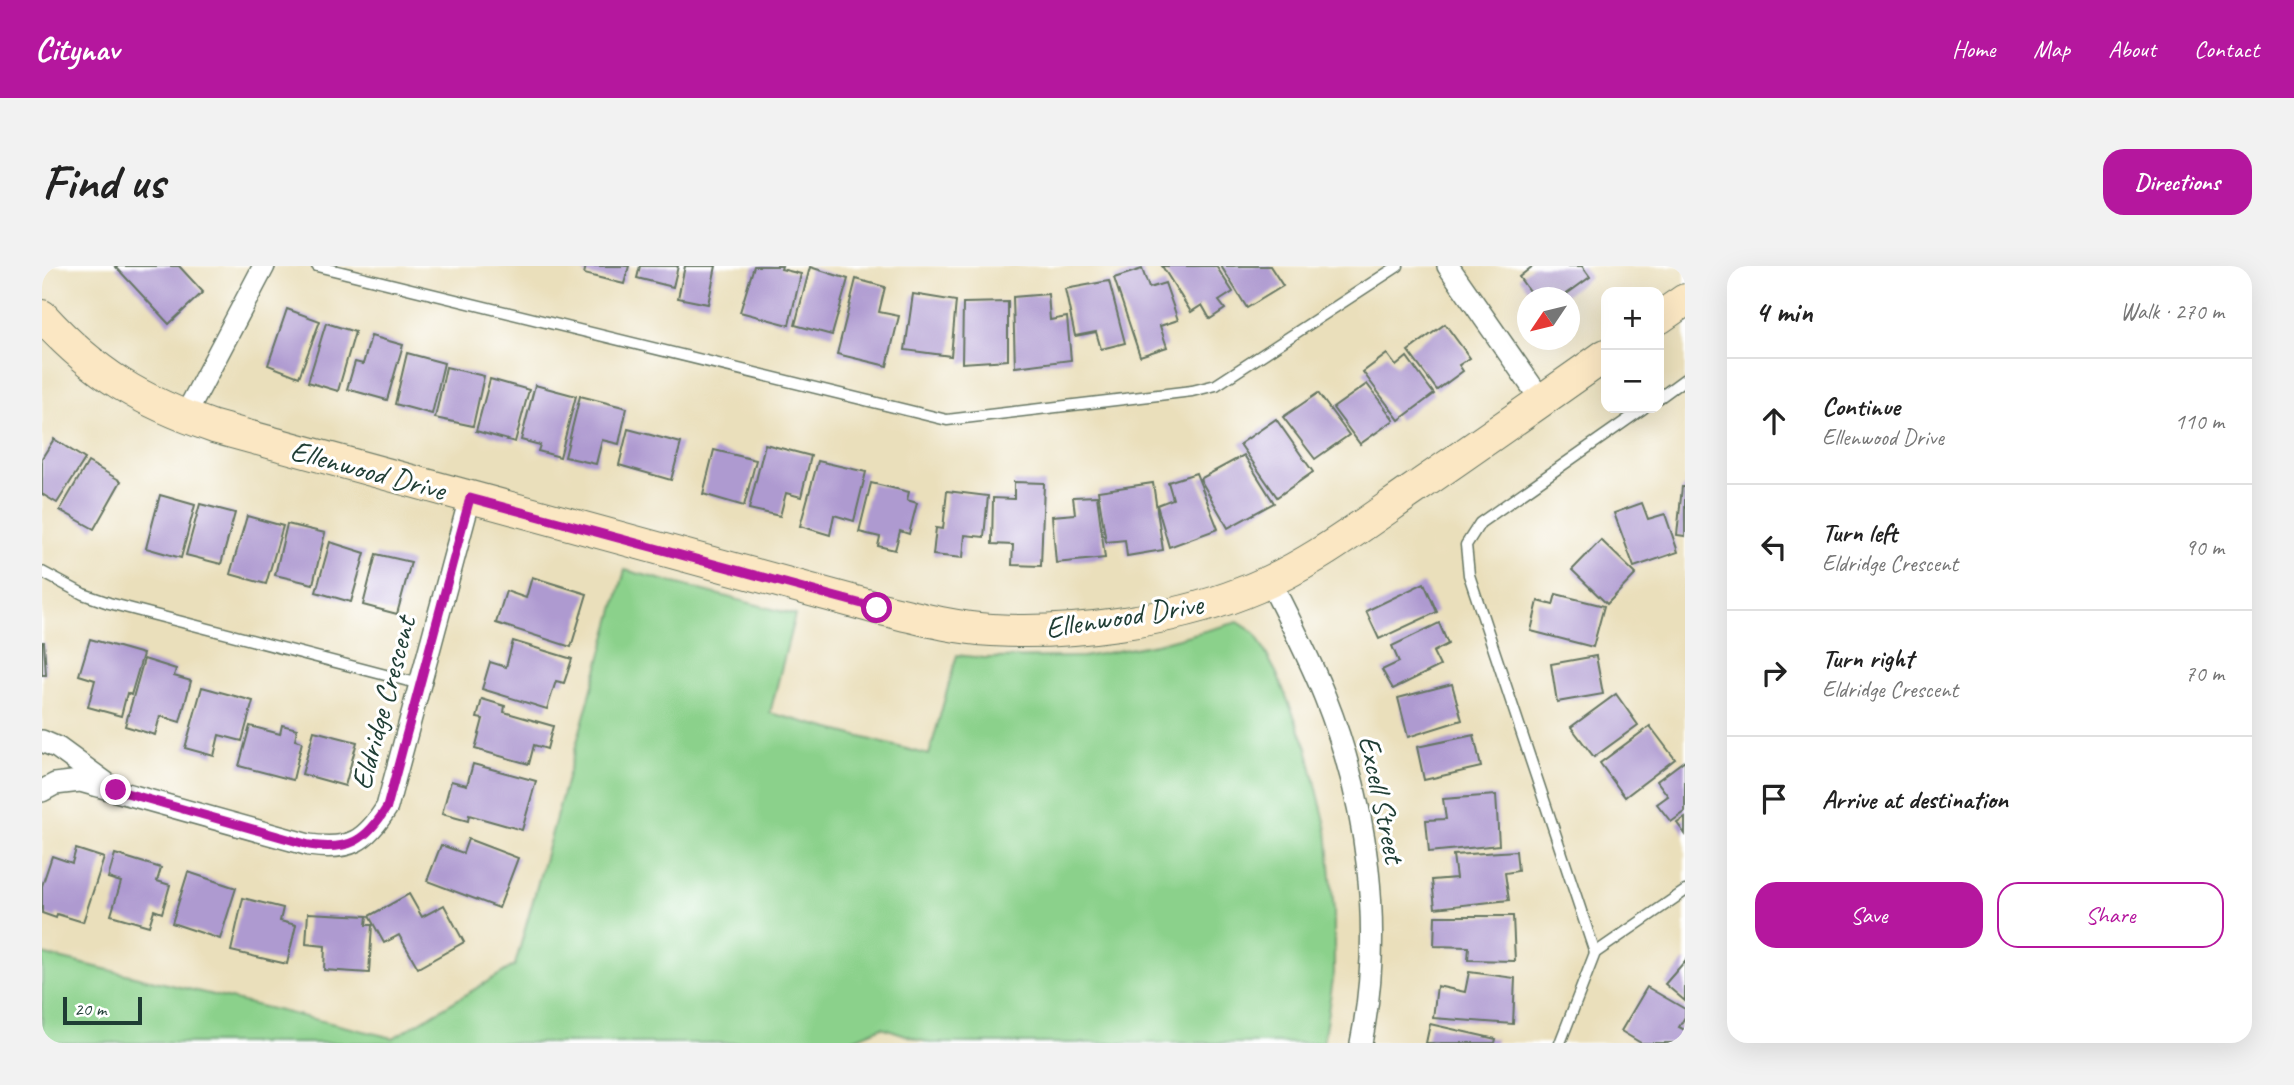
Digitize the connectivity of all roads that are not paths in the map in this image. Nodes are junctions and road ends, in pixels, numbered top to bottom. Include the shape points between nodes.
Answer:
1 (264, 266) edge
2 (317, 266) edge
3 (1398, 266) edge
4 (1448, 266) edge
5 (1685, 300) edge
6 (1664, 315) edge
7 (42, 316) edge
8 (1601, 359) edge
9 (1685, 379) edge
10 (1664, 394) edge
11 (1542, 401) junction
12 (1637, 413) edge
13 (185, 416) junction
14 (470, 498) junction
15 (42, 572) edge
16 (1270, 581) junction
17 (420, 684) junction
18 (42, 741) edge
19 (116, 790) junction
20 (42, 791) edge
21 (1685, 891) edge
22 (1595, 953) junction
23 (1361, 1043) edge
24 (1560, 1043) edge

1 - 13 street
2 - 3 lane via 947,420 1216,385
4 - 11 street
5 - 6 street
7 - 13 street, Ellenwood Drive via 105,375
8 - 11 street, Ellenwood Drive
9 - 10 lane
11 - 16 street, Ellenwood Drive via 1351,533
12 - 22 lane via 1480,523 1466,545 1469,575
13 - 14 street, Ellenwood Drive via 238,435
14 - 16 street, Ellenwood Drive via 877,608 992,630 1093,627 1144,619 1217,602
14 - 17 street, Eldridge Crescent
15 - 17 lane via 109,603
16 - 23 street, Excell Street via 1325,695 1354,790 1367,858 1372,928
17 - 19 street, Eldridge Crescent via 387,807 370,832 351,844 309,845
18 - 19 street
19 - 20 street, Eldridge Crescent via 68,780
21 - 22 lane
22 - 24 lane

